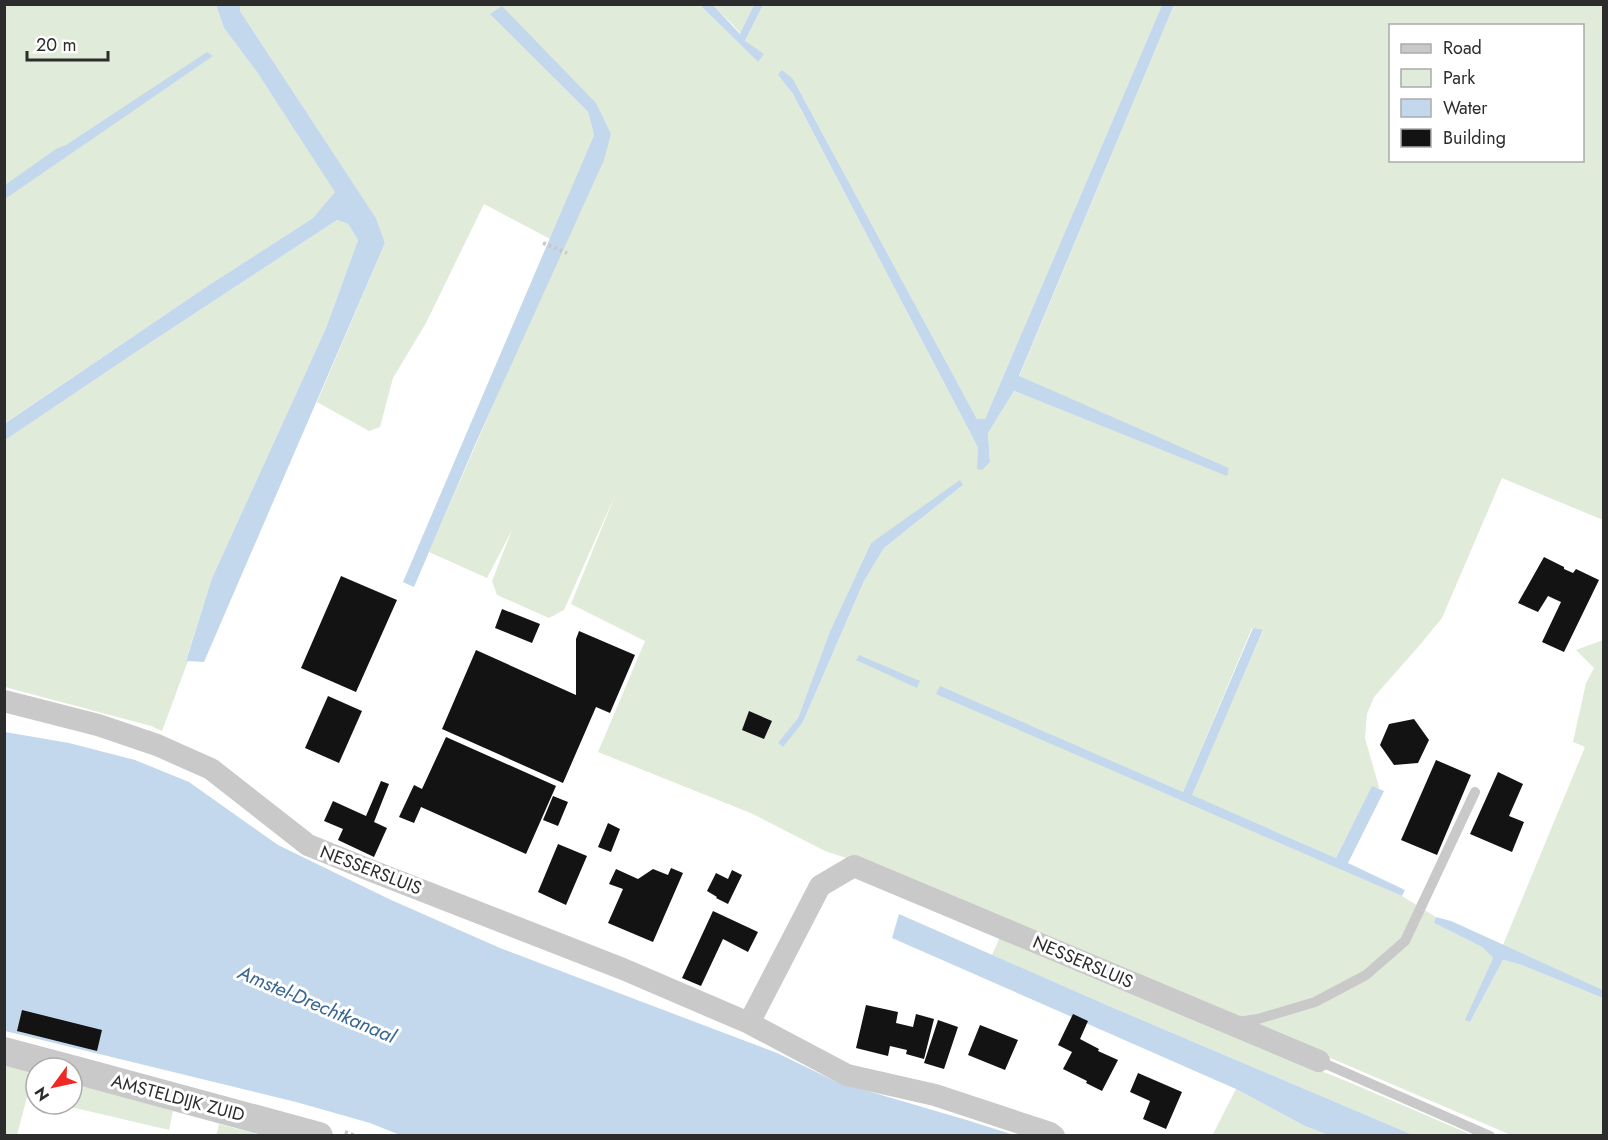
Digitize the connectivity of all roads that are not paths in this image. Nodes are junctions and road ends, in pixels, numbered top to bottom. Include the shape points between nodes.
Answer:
1 (4, 701) edge
2 (1474, 792) dead end
3 (749, 1023) junction
4 (1230, 1023) junction
5 (4, 1051) edge
6 (24, 1056) edge
7 (1319, 1061) joint
8 (84, 1072) edge
9 (319, 1136) edge
10 (1054, 1136) edge
11 (1490, 1136) edge

1 - 3 street, NESSERSLUIS via 157,745 211,769 308,845
2 - 4 lane via 1405,941 1366,975 1315,1002
3 - 4 street, NESSERSLUIS via 820,886 854,866
3 - 10 street, NESSERSLUIS via 848,1075 935,1095
4 - 7 street, NESSERSLUIS
5 - 6 street
7 - 11 lane, NESSERSLUIS
8 - 9 street, AMSTELDIJK ZUID

